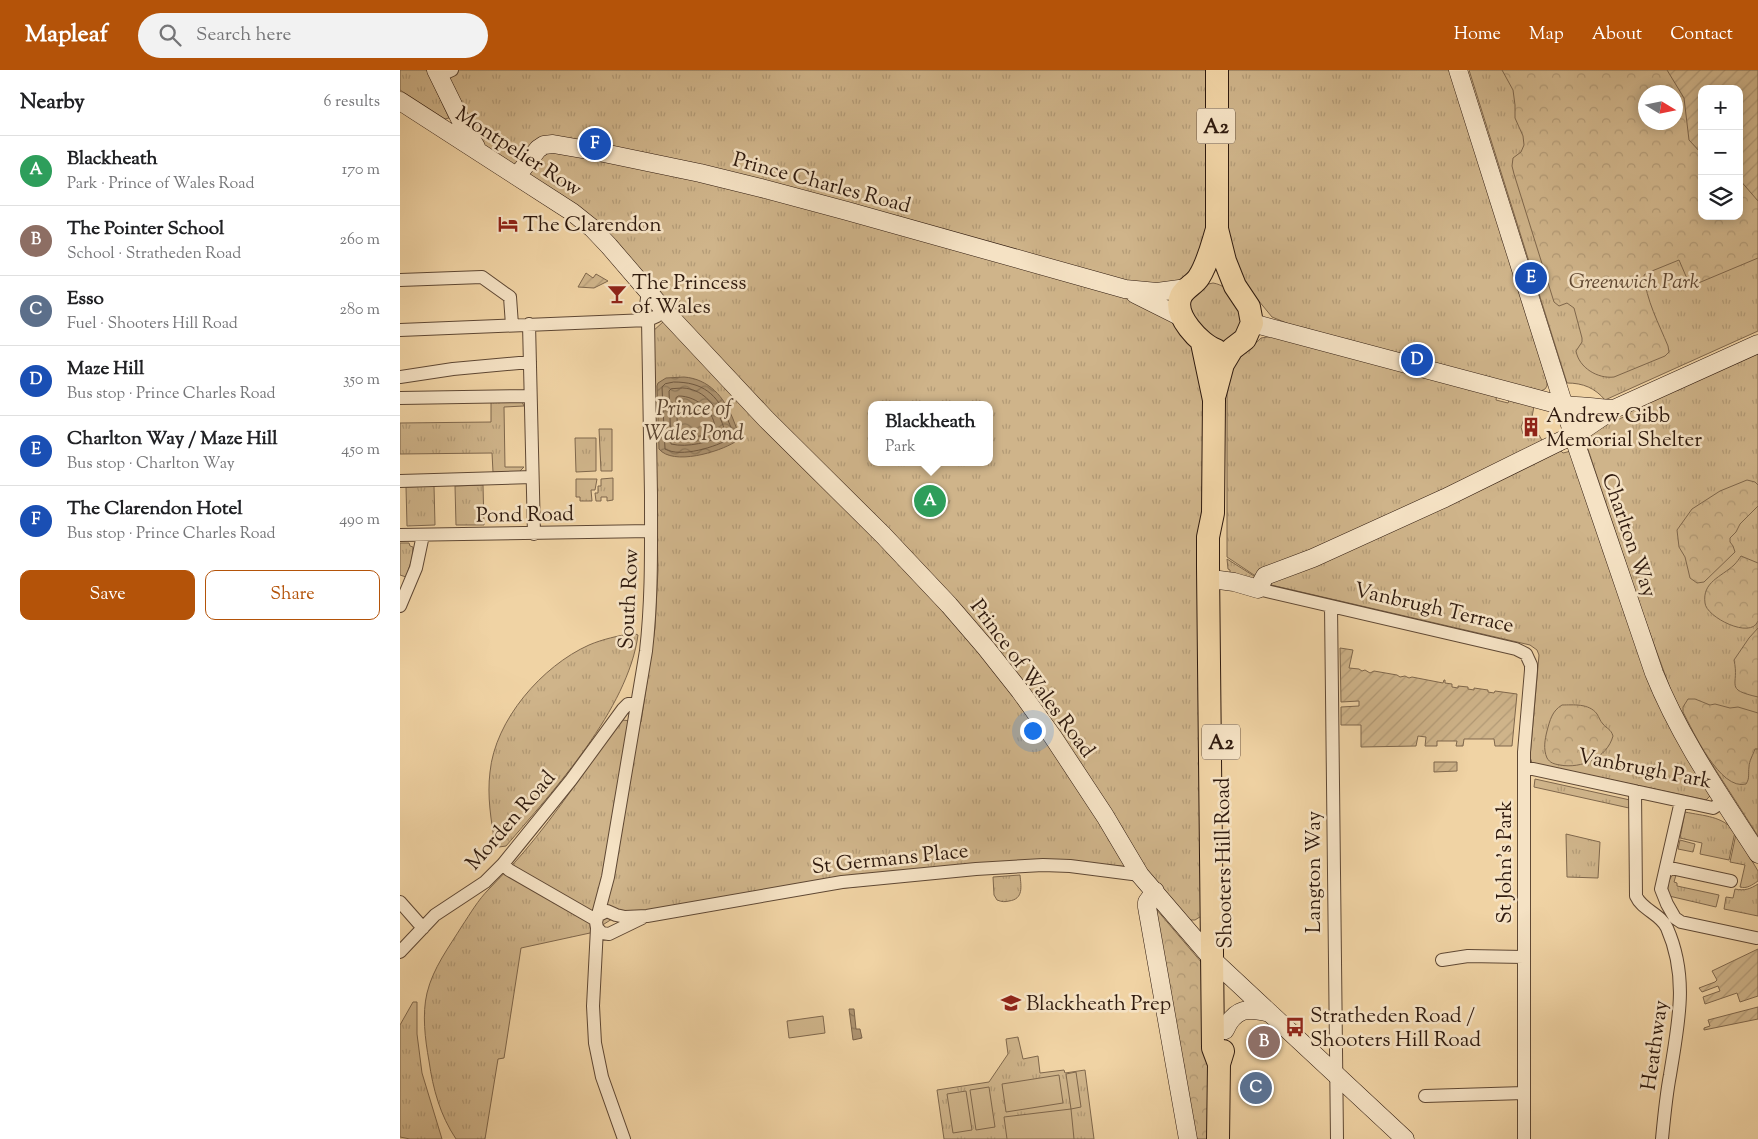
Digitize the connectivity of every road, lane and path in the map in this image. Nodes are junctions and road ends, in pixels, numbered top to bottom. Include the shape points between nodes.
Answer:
1 (1216, 70) edge
2 (1458, 70) edge
3 (442, 72) edge
4 (400, 101) edge
5 (477, 150) junction
6 (517, 176) junction
7 (1217, 229) junction
8 (400, 280) edge
9 (1193, 283) junction
10 (1235, 286) junction
11 (1125, 289) junction
12 (648, 291) junction
13 (664, 310) junction
14 (1181, 317) junction
15 (648, 320) junction
16 (1252, 323) junction
17 (529, 324) junction
18 (512, 325) junction
19 (400, 330) edge
20 (1202, 342) junction
21 (1758, 344) edge
22 (1232, 349) junction
23 (530, 362) junction
24 (400, 377) edge
25 (530, 396) junction
26 (400, 398) edge
27 (1214, 400) junction
28 (1564, 406) junction
29 (1608, 413) junction
30 (1573, 434) junction
31 (532, 477) junction
32 (400, 481) edge
33 (1213, 513) junction
34 (651, 531) junction
35 (534, 534) junction
36 (400, 535) edge
37 (423, 535) junction
38 (1219, 580) junction
39 (1258, 589) junction
40 (400, 606) edge
41 (1331, 606) junction
42 (637, 702) junction
43 (1524, 767) junction
44 (1635, 791) junction
45 (1681, 801) junction
46 (1724, 801) junction
47 (1758, 854) edge
48 (503, 864) junction
49 (1666, 867) junction
50 (1140, 875) junction
51 (608, 877) junction
52 (1731, 881) dead end
53 (1155, 892) junction
54 (400, 902) edge
55 (1211, 910) junction
56 (614, 914) junction
57 (646, 916) junction
58 (597, 921) junction
59 (1184, 924) junction
60 (423, 928) junction
61 (612, 932) junction
62 (1756, 938) dead end
63 (400, 952) edge
64 (1524, 957) junction
65 (1442, 960) dead end
66 (595, 966) junction
67 (1217, 972) junction
68 (1270, 1013) junction
69 (1224, 1030) junction
70 (1219, 1064) junction
71 (1335, 1073) junction
72 (1524, 1093) junction
73 (1426, 1096) dead end
74 (624, 1139) edge
75 (1188, 1139) edge
76 (1218, 1139) edge
77 (1336, 1139) edge
78 (1405, 1139) edge
79 (1524, 1139) edge
80 (1662, 1139) edge

1 - 7 highway, A2
2 - 28 main road, Charlton Way
3 - 5 main road via 460,119
4 - 5 main road, Montpelier Row
5 - 6 main road, Montpelier Row
6 - 11 main road, Prince Charles Road via 544,145 599,152 769,190
6 - 12 main road, Montpelier Row via 592,228
7 - 9 highway, A2 via 1207,259
7 - 10 highway, A2
8 - 18 street via 482,277 510,297
9 - 10 highway via 1219,278
9 - 11 main road, Prince Charles Road via 1157,292
9 - 14 highway, A2 via 1180,297
10 - 16 highway, A2 via 1248,307
11 - 14 main road, Prince Charles Road
12 - 13 main road, Prince of Wales Road
12 - 15 street, South Row via 645,313
13 - 15 street
13 - 50 main road, Prince of Wales Road via 766,419 918,571 986,648 1053,737
14 - 20 highway, Shooters Hill Road / A2
15 - 17 street
15 - 34 street, South Row
16 - 22 highway, Shooters Hill Road / A2 via 1245,340
16 - 28 main road
17 - 18 street
17 - 23 street
18 - 19 street
20 - 22 highway via 1216,350
20 - 27 highway, Shooters Hill Road / A2
21 - 29 main road
22 - 27 highway, Shooters Hill Road / A2 via 1223,364
23 - 24 street
23 - 25 street
25 - 26 street
25 - 31 street
27 - 33 highway, Shooters Hill Road / A2
28 - 29 main road via 1574,413 1594,417
28 - 30 main road, Charlton Way
29 - 30 main road
30 - 39 main road via 1493,476 1361,537 1268,575
30 - 46 main road, Charlton Way via 1664,700
31 - 32 street
31 - 35 street
33 - 38 highway, Shooters Hill Road / A2 via 1219,537
33 - 55 highway, Shooters Hill Road / A2 via 1208,537
34 - 35 street, Pond Road
34 - 42 street, South Row via 648,633
35 - 37 street, Pond Road
36 - 37 street, Pond Road
37 - 40 street via 416,568
38 - 39 main road, Vanbrugh Terrace
38 - 67 highway, Shooters Hill Road / A2
39 - 41 street, Vanbrugh Terrace
41 - 43 street, Vanbrugh Terrace via 1523,652 1531,670
41 - 71 street, Langton Way
42 - 48 street, Morden Road via 623,709 572,780
42 - 51 street, South Row
43 - 44 street, Vanbrugh Park
43 - 64 street, St John's Park
44 - 45 street, Vanbrugh Park
44 - 80 street, Heathway via 1636,896 1668,929 1678,964 1681,994
45 - 46 street, Vanbrugh Park via 1712,808
45 - 49 street
46 - 47 main road, Vanbrugh Park
48 - 58 street
48 - 60 street, Morden Road via 485,882 435,915
49 - 52 street
49 - 62 street via 1662,896 1675,918
50 - 53 main road, Prince of Wales Road
50 - 57 street, St Germans Place via 1043,865 976,869 842,882
51 - 56 street via 609,903
51 - 58 street
53 - 59 main road, Prince of Wales Road
53 - 75 main road via 1147,906
54 - 60 street
55 - 59 main road via 1204,921
55 - 67 highway, Shooters Hill Road / A2
56 - 57 street
56 - 58 street via 605,912
56 - 61 street via 618,924
57 - 61 street
58 - 61 street via 602,933
58 - 66 street
59 - 67 main road, Prince of Wales Road
60 - 63 street, Morden Road
61 - 66 street
64 - 65 street via 1468,956
64 - 72 street, St John's Park
66 - 74 street via 596,1049 602,1077
67 - 68 main road, Prince of Wales Road
67 - 69 highway, Shooters Hill Road / A2
67 - 70 highway, Shooters Hill Road / A2 via 1213,1048
68 - 69 main road via 1256,1010 1239,1012
68 - 71 main road, Prince of Wales Road
69 - 70 highway, Shooters Hill Road / A2 via 1224,1048
70 - 76 highway, Shooters Hill Road / A2
71 - 77 street, Langton Way
71 - 78 main road, Prince of Wales Road
72 - 73 street
72 - 79 street, St John's Park

